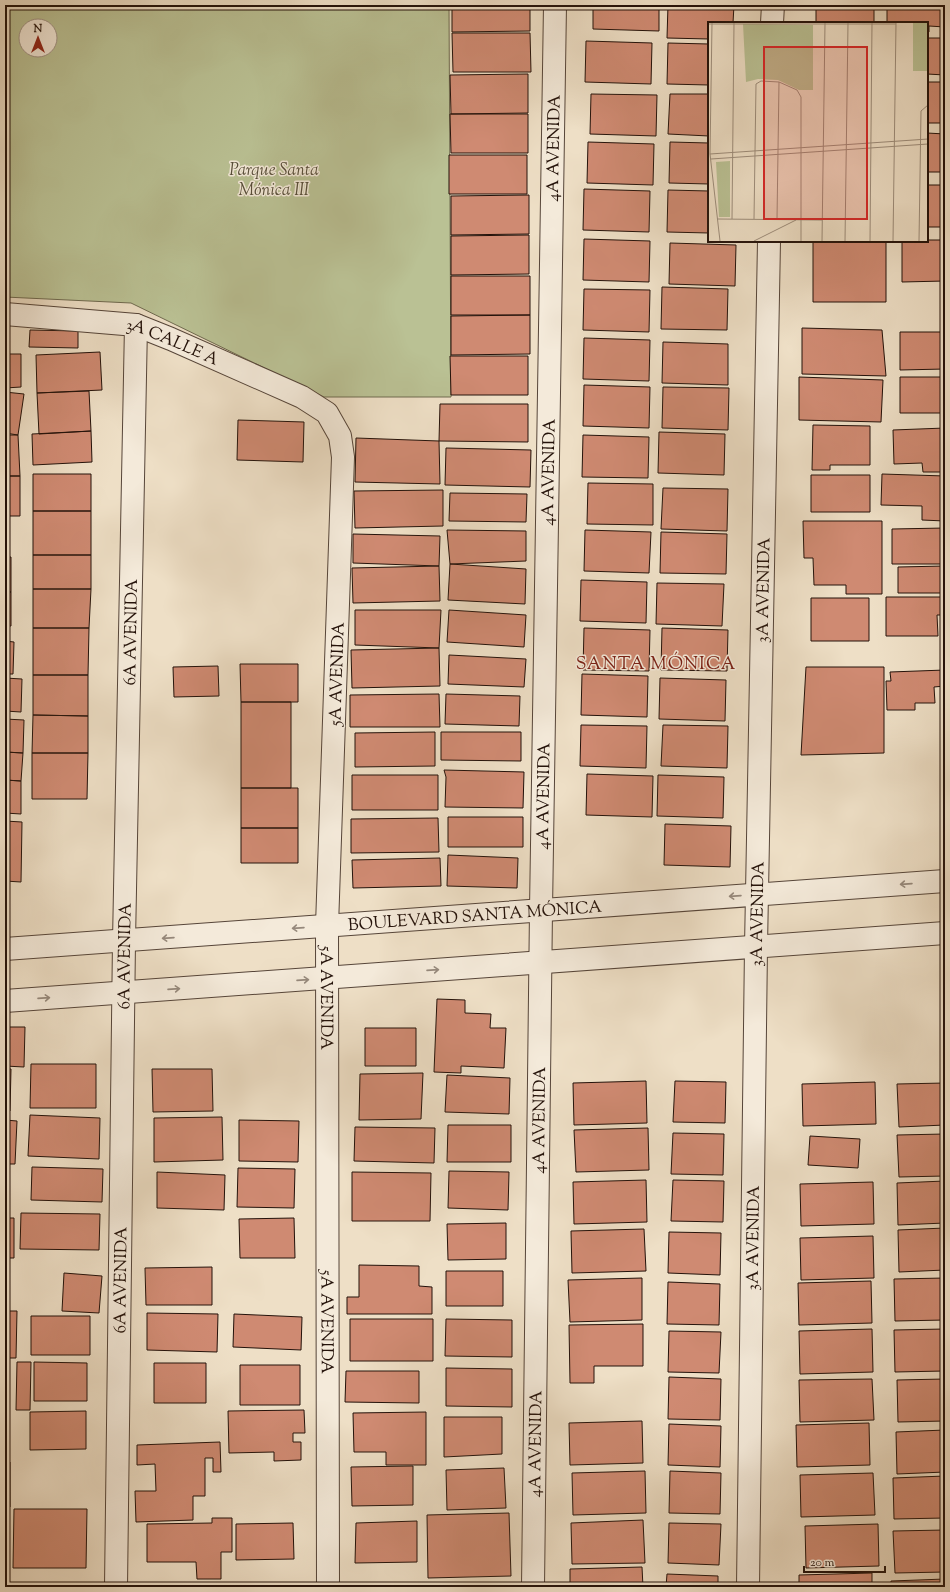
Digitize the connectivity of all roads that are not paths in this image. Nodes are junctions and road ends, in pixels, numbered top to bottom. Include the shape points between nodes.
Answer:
1 (555, 5) edge
2 (773, 5) edge
3 (772, 22) edge
4 (768, 242) edge
5 (5, 314) edge
6 (136, 325) junction
7 (327, 413) joint
8 (945, 881) edge
9 (757, 895) junction
10 (541, 910) junction
11 (327, 926) junction
12 (945, 933) edge
13 (124, 941) junction
14 (756, 947) junction
15 (5, 949) edge
16 (541, 962) junction
17 (327, 978) junction
18 (124, 992) junction
19 (5, 1001) edge
20 (116, 1587) edge
21 (328, 1587) edge
22 (533, 1587) edge
23 (748, 1587) edge

1 - 10 street, 4A AVENIDA
2 - 3 street
4 - 9 street, 3A AVENIDA
5 - 6 street, 3A CALLE A
6 - 7 street, 3A CALLE A via 302,397
6 - 13 street, 6A AVENIDA
7 - 11 street, 5A AVENIDA via 340,436 343,457
8 -> 9 street, BOULEVARD SANTA MÓNICA
9 -> 10 street, BOULEVARD SANTA MÓNICA
9 - 14 street, 3A AVENIDA
10 - 11 street, BOULEVARD SANTA MÓNICA
10 - 16 street, 4A AVENIDA
11 -> 13 street, BOULEVARD SANTA MÓNICA
11 - 17 street, 5A AVENIDA
12 - 14 street
13 - 15 street, BOULEVARD SANTA MÓNICA
13 - 18 street, 6A AVENIDA
14 - 16 street
14 - 23 street, 3A AVENIDA
17 -> 16 street
16 - 22 street, 4A AVENIDA
18 -> 17 street
17 - 21 street, 5A AVENIDA
19 -> 18 street
18 - 20 street, 6A AVENIDA

